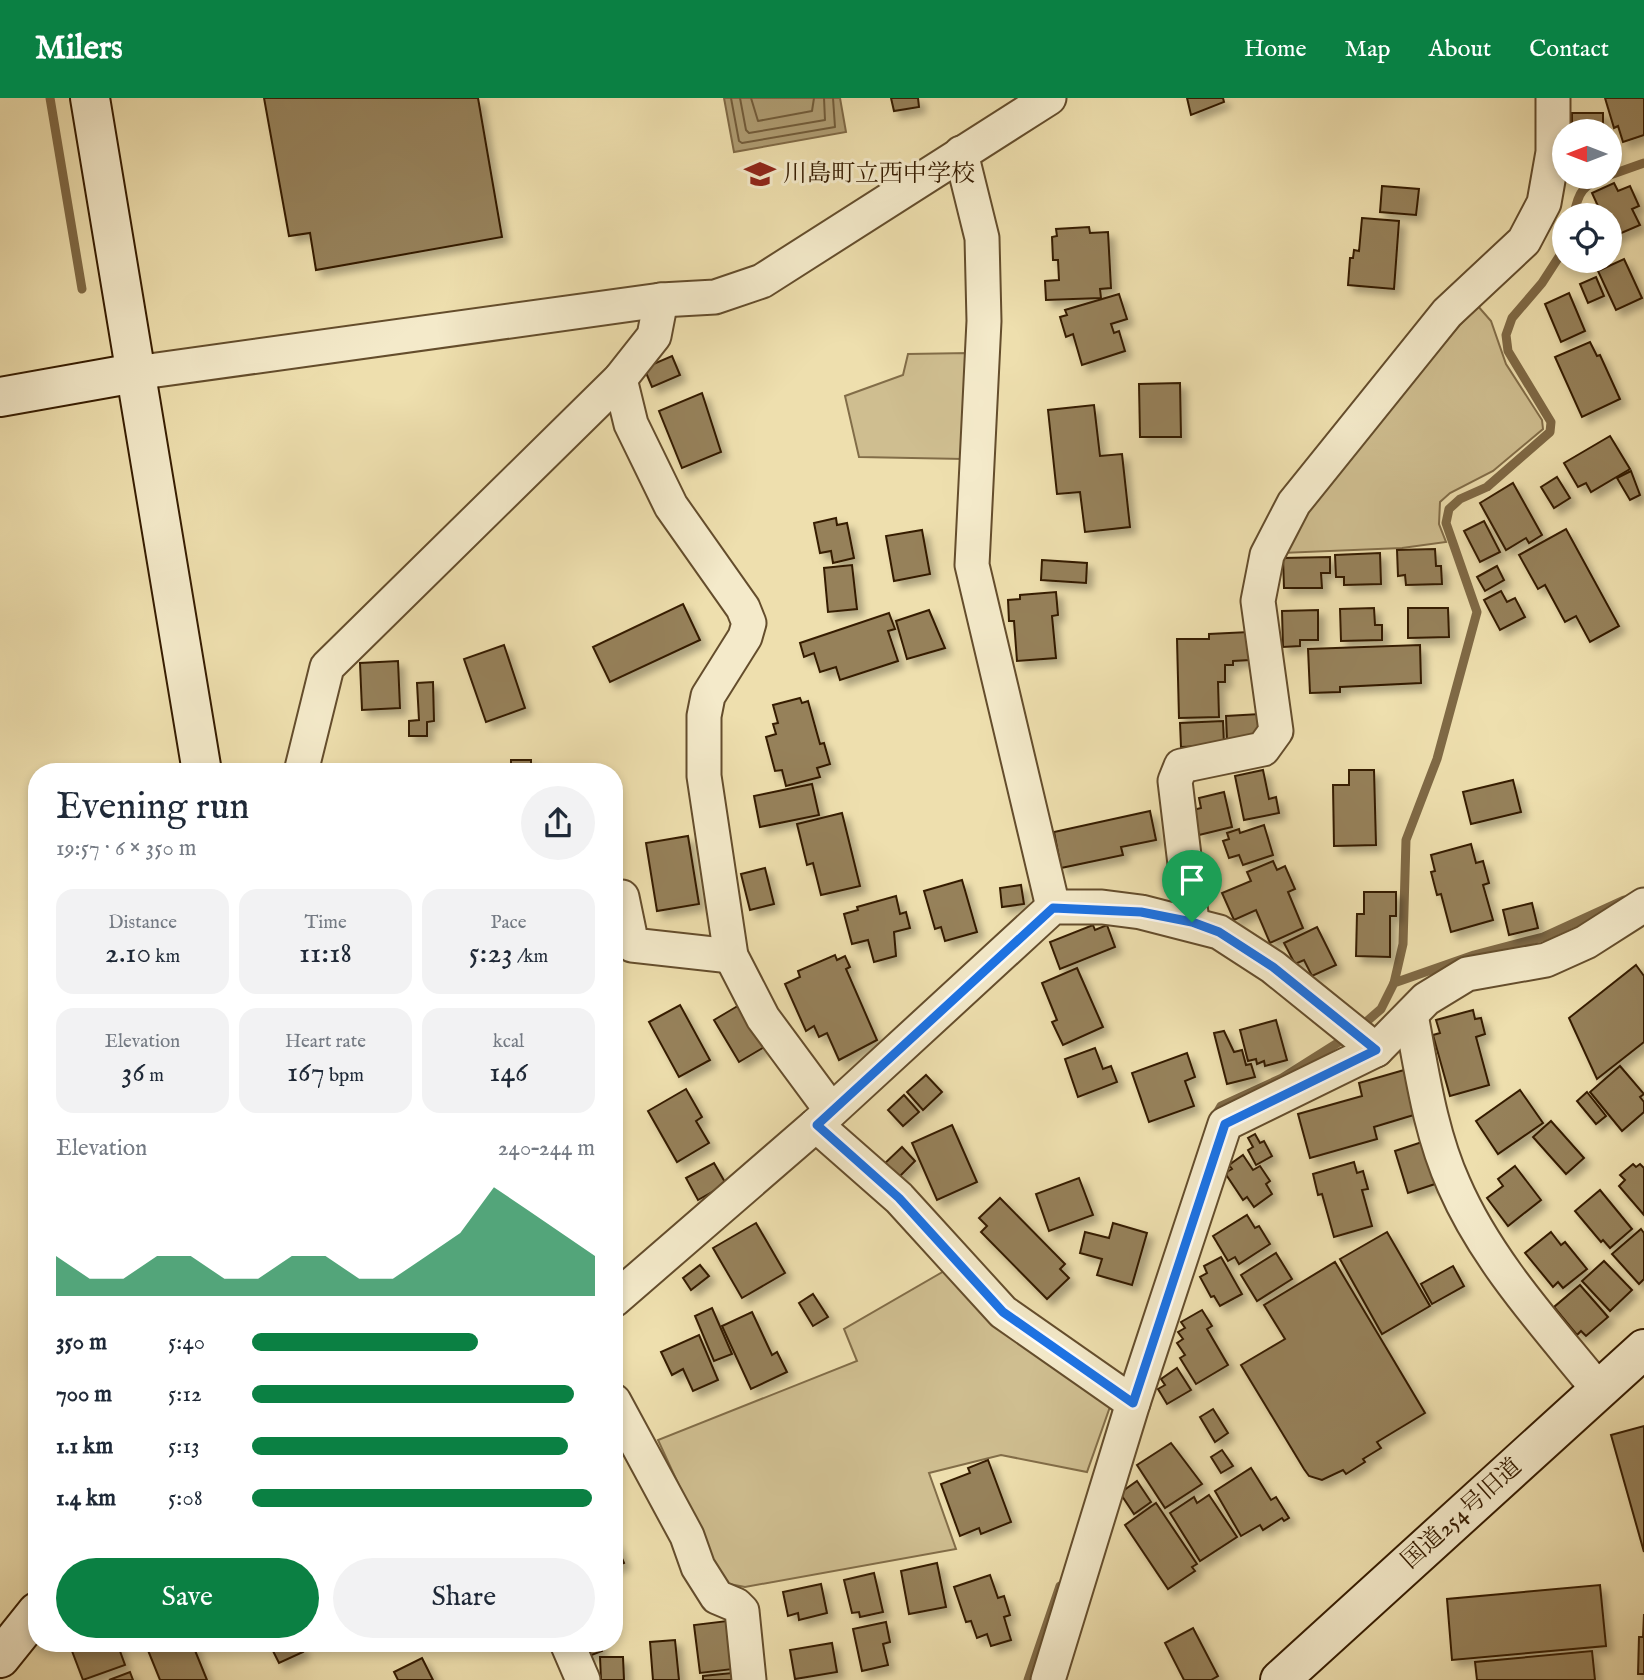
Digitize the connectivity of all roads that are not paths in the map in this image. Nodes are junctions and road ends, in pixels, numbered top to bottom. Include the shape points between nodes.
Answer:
1 (90, 98) edge
2 (1049, 98) edge
3 (1553, 98) edge
4 (961, 153) junction
5 (661, 300) junction
6 (135, 373) junction
7 (621, 379) junction
8 (0, 397) edge
9 (200, 763) edge
10 (303, 763) edge
11 (623, 902) edge
12 (1644, 905) edge
13 (1053, 908) junction
14 (1192, 922) junction
15 (731, 956) junction
16 (1411, 1015) junction
17 (1376, 1050) junction
18 (824, 1117) junction
19 (623, 1292) edge
20 (1644, 1349) edge
21 (1598, 1390) junction
22 (1133, 1403) junction
23 (623, 1418) edge
24 (28, 1623) edge
25 (571, 1652) edge
26 (0, 1658) edge
27 (583, 1680) edge
28 (749, 1680) edge
29 (1048, 1680) edge
30 (1280, 1680) edge

1 - 6 street
2 - 4 street
3 - 14 street via 1553,152 1544,203 1524,241 1438,323 1294,503 1267,555 1258,601 1276,731 1263,749 1181,766 1175,781
4 - 5 street via 762,281 715,297
4 - 13 street via 982,238 984,321 972,565
5 - 6 street
5 - 7 street via 654,336
6 - 8 street
6 - 9 street
7 - 10 street via 327,667
7 - 15 street via 631,424 671,506 749,623 708,696 704,716 704,776
11 - 15 street via 632,945
12 - 16 street via 1586,942 1546,960 1467,974 1426,999
13 - 14 street via 1102,908
13 - 18 street
14 - 17 street via 1219,932 1273,967
15 - 18 street
16 - 17 street
16 - 21 street via 1430,1110 1454,1186 1490,1249
17 - 22 street via 1225,1124
18 - 19 street
18 - 22 street via 1003,1312
20 - 21 street, 国道254号旧道
21 - 30 street, 国道254号旧道
22 - 29 street
23 - 28 street via 710,1587 717,1597 742,1611
24 - 26 street
25 - 27 street

